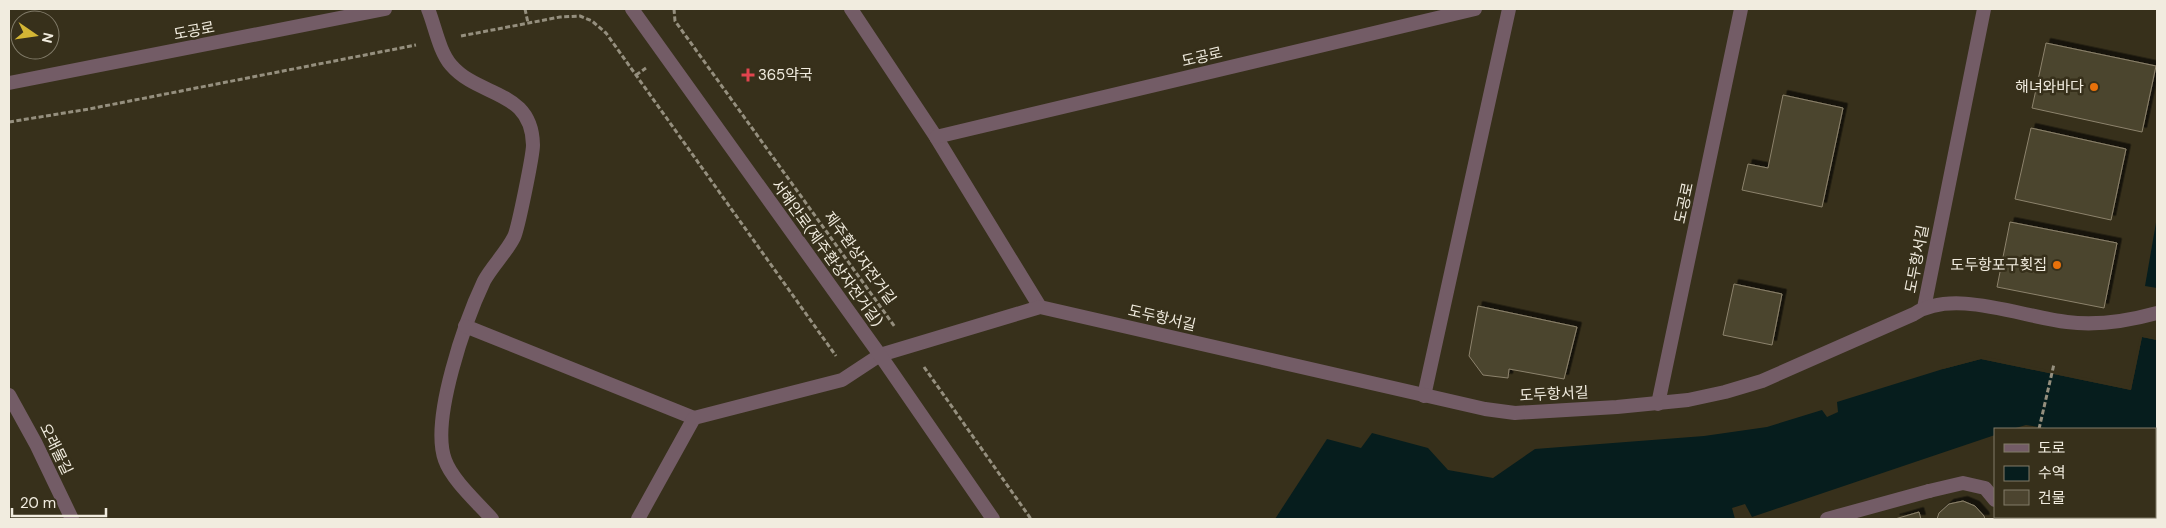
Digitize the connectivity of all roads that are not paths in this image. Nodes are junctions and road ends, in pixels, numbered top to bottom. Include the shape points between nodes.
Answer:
1 (385, 9) edge
2 (428, 9) edge
3 (632, 9) edge
4 (851, 9) edge
5 (1475, 9) edge
6 (1509, 9) edge
7 (1741, 9) edge
8 (1984, 9) edge
9 (9, 84) edge
10 (936, 137) junction
11 (1040, 307) junction
12 (1924, 308) junction
13 (2157, 313) edge
14 (465, 326) junction
15 (880, 355) junction
16 (9, 395) edge
17 (1424, 396) junction
18 (1658, 404) junction
19 (694, 418) junction
20 (1994, 499) edge
21 (72, 519) edge
22 (492, 519) edge
23 (638, 519) edge
24 (993, 519) edge
25 (1827, 519) edge

1 - 9 street, 도공로
2 - 14 street via 451,64 464,76 522,110 530,125 533,146 515,236 485,280
3 - 15 street, 서해안로(제주환상자전거길)
4 - 10 street
5 - 10 street, 도공로
6 - 17 street
7 - 18 street, 도공로
8 - 12 street, 도두항서길
10 - 11 street
11 - 15 street, 도두항서길
11 - 17 street, 도두항서길
12 - 13 street via 1943,303 1965,303 2068,323 2123,322
12 - 18 street, 도두항서길 via 1762,381 1725,392
14 - 19 street
14 - 22 street via 443,411 442,448 452,473
15 - 19 street, 도두항서길 via 842,380
15 - 24 street, 서해안로(제주환상자전거길)
16 - 21 street, 오래물길
17 - 18 street, 도두항서길 via 1515,413
19 - 23 street
20 - 25 street via 1985,488 1963,483

